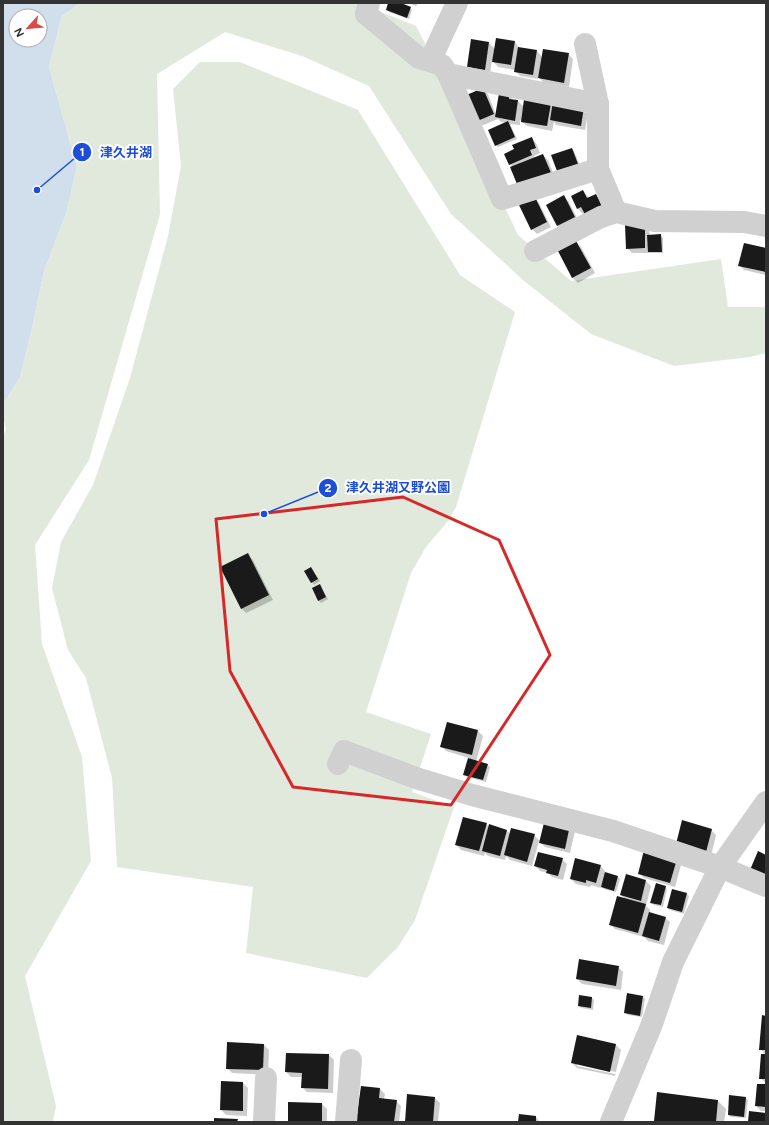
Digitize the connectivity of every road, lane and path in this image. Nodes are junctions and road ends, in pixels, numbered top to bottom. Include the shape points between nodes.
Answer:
1 (369, 3) edge
2 (457, 3) edge
3 (585, 44) dead end
4 (430, 61) junction
5 (448, 74) junction
6 (598, 104) junction
7 (598, 169) junction
8 (616, 212) junction
9 (766, 226) edge
10 (535, 251) dead end
11 (338, 764) dead end
12 (766, 802) edge
13 (720, 867) junction
14 (766, 886) edge
15 (351, 1060) dead end
16 (266, 1078) dead end
17 (612, 1121) edge
18 (264, 1122) edge
19 (346, 1122) edge

1 - 4 street via 366,14 418,58
2 - 4 street
3 - 6 street
4 - 5 street via 442,65
5 - 6 street
5 - 7 street via 502,199
6 - 7 street
7 - 8 street
8 - 9 street via 655,221 744,222
8 - 10 street via 601,217
11 - 13 street via 344,751 472,796 613,831
12 - 13 street
13 - 14 street
13 - 17 street via 673,962 652,1024
15 - 19 street
16 - 18 street

